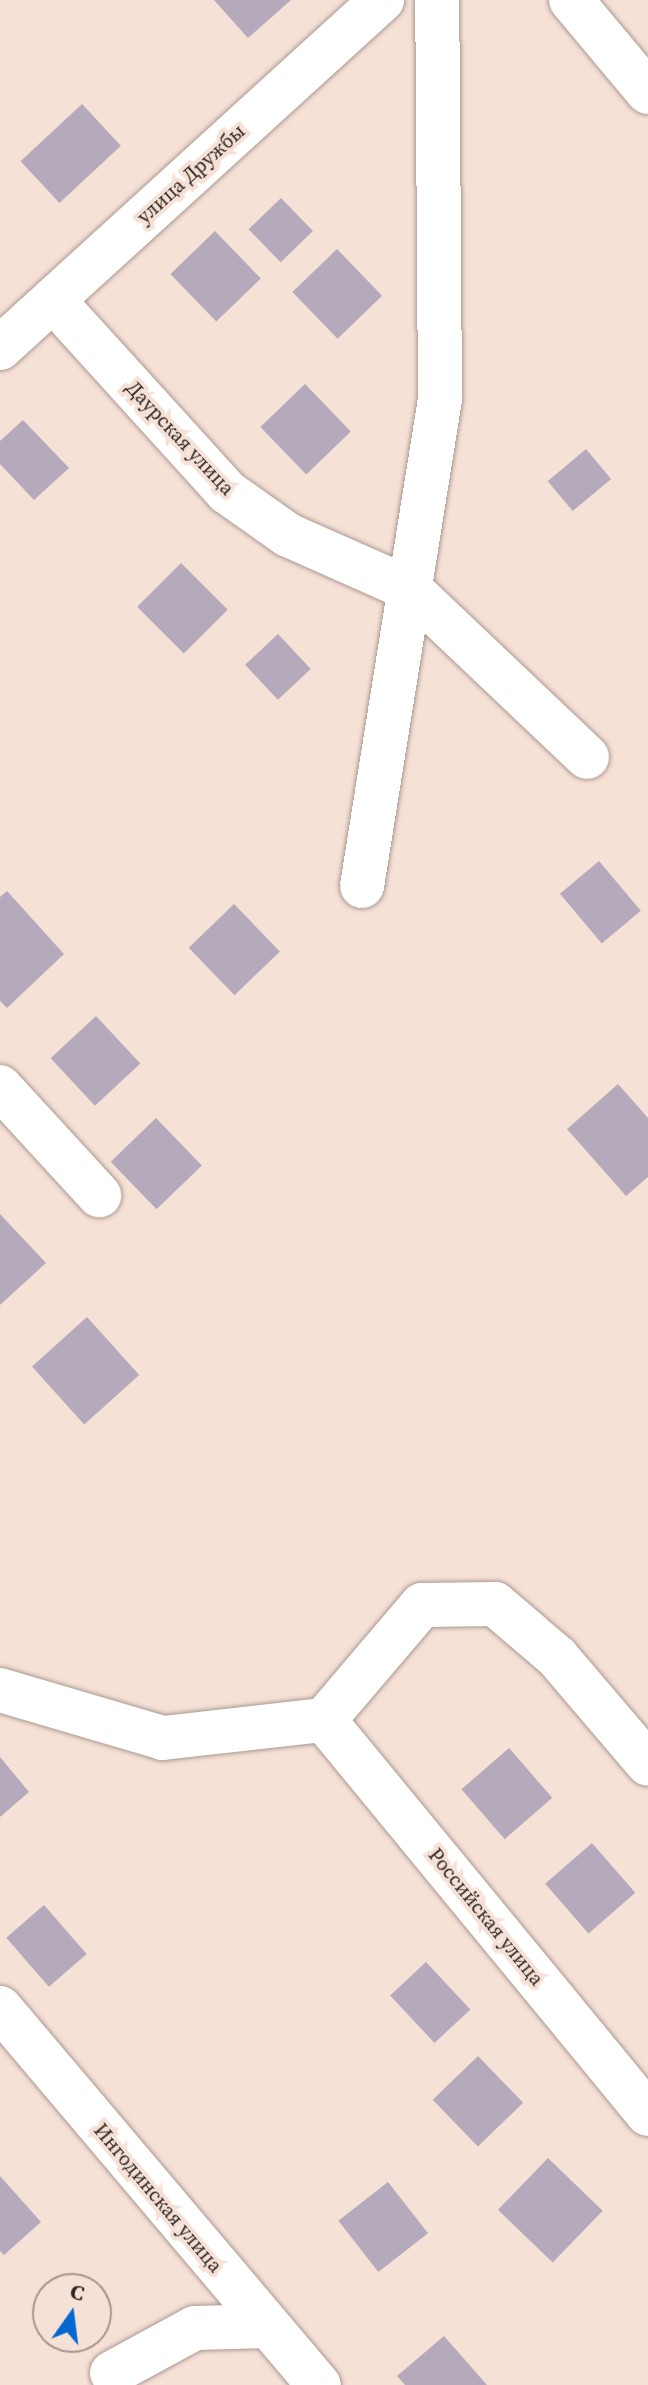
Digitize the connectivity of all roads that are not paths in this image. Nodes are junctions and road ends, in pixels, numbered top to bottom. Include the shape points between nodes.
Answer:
1 (382, 0) edge
2 (437, 0) edge
3 (571, 0) edge
4 (648, 92) edge
5 (53, 300) junction
6 (0, 348) edge
7 (410, 589) junction
8 (587, 757) dead end
9 (362, 886) dead end
10 (0, 1087) edge
11 (99, 1195) dead end
12 (0, 1690) edge
13 (324, 1720) junction
14 (648, 1764) edge
15 (0, 2008) edge
16 (648, 2114) edge
17 (268, 2326) junction
18 (112, 2373) dead end
19 (319, 2385) edge

1 - 5 street, улица Дружбы
2 - 7 street via 440,399
3 - 4 street
5 - 6 street, улица Дружбы
5 - 7 street, Даурская улица via 227,492 288,535
7 - 8 street, Даурская улица
7 - 9 street
10 - 11 street
12 - 13 street via 163,1738
13 - 14 street via 422,1605 495,1604 557,1657
13 - 16 street, Российская улица
15 - 17 street, Ингодинская улица
17 - 18 street via 195,2328
17 - 19 street, Ингодинская улица

